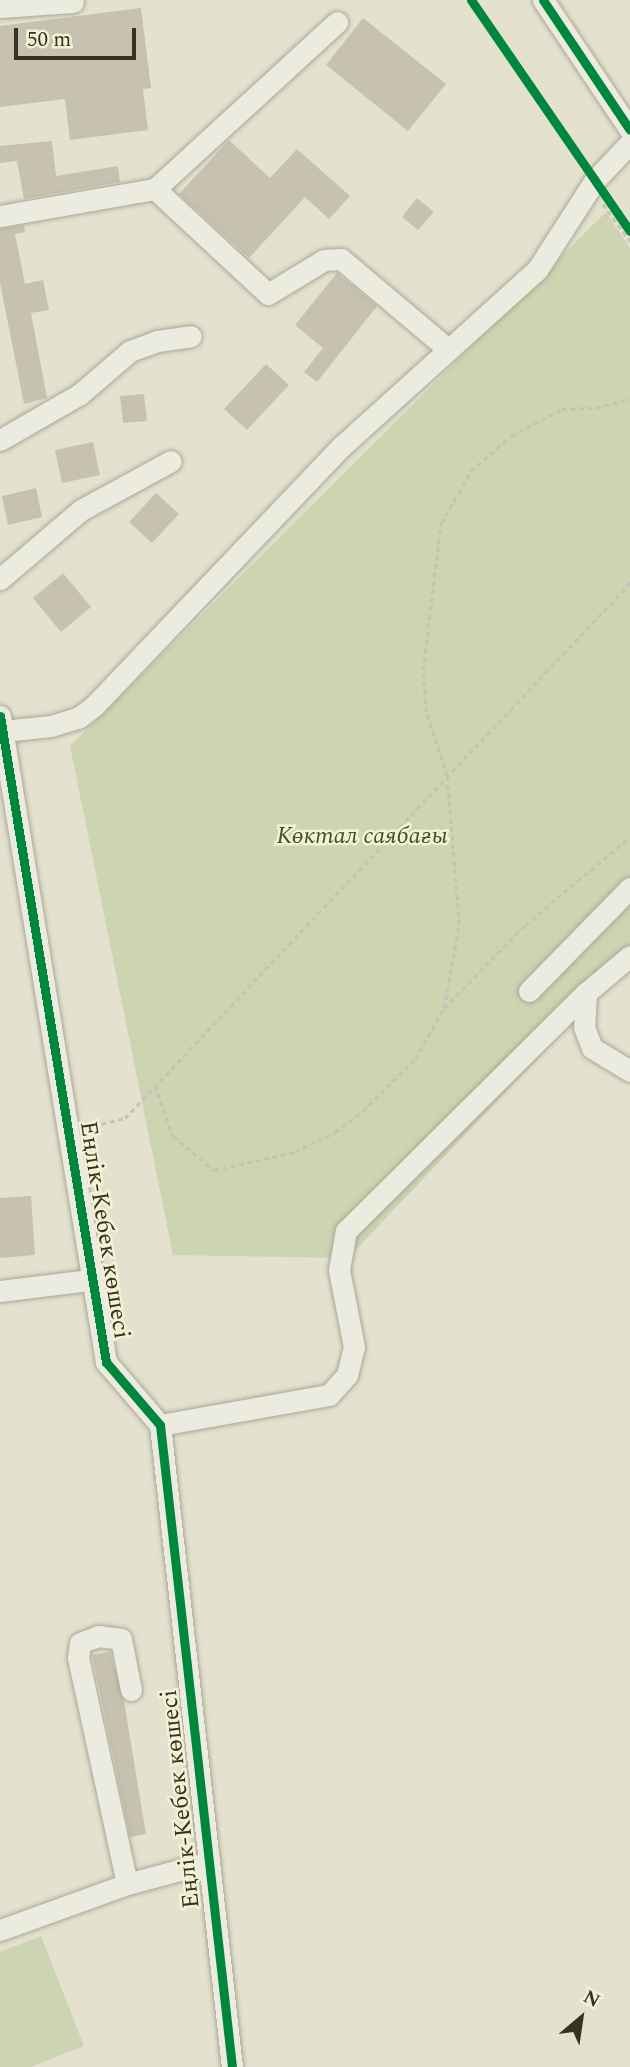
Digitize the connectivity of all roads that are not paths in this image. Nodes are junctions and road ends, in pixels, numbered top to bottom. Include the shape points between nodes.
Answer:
1 (543, 0) edge
2 (73, 2) dead end
3 (0, 7) edge
4 (337, 22) dead end
5 (630, 130) edge
6 (630, 143) edge
7 (155, 189) junction
8 (0, 216) edge
9 (191, 337) dead end
10 (448, 349) junction
11 (0, 440) edge
12 (171, 461) dead end
13 (0, 579) edge
14 (1, 724) edge
15 (10, 855) edge
16 (630, 888) edge
17 (630, 956) edge
18 (528, 991) dead end
19 (586, 993) junction
20 (630, 1071) edge
21 (90, 1280) junction
22 (0, 1291) edge
23 (160, 1425) junction
24 (131, 1690) dead end
25 (206, 1863) junction
26 (127, 1884) junction
27 (0, 1930) edge
28 (232, 2067) edge

1 - 5 street
2 - 3 street
4 - 7 street
6 - 10 street via 593,183 551,254
7 - 8 street
7 - 10 street via 268,294 324,260 341,259
9 - 11 street via 157,341 130,351 80,394
10 - 14 street via 342,446 95,705 78,718 51,726
12 - 13 street via 81,510
14 - 15 street, Еңлік-Кебек көшесі
15 - 21 street, Еңлік-Кебек көшесі via 68,1133
16 - 18 street
17 - 19 street
19 - 20 street via 584,1027 592,1048
19 - 23 street via 346,1231 339,1270 354,1347 347,1375 329,1395
21 - 22 street
21 - 23 street, Еңлік-Кебек көшесі via 106,1362
23 - 25 street, Еңлік-Кебек көшесі
24 - 26 street via 121,1639 98,1636 80,1643 78,1658
25 - 26 street
25 - 28 street, Еңлік-Кебек көшесі
26 - 27 street

